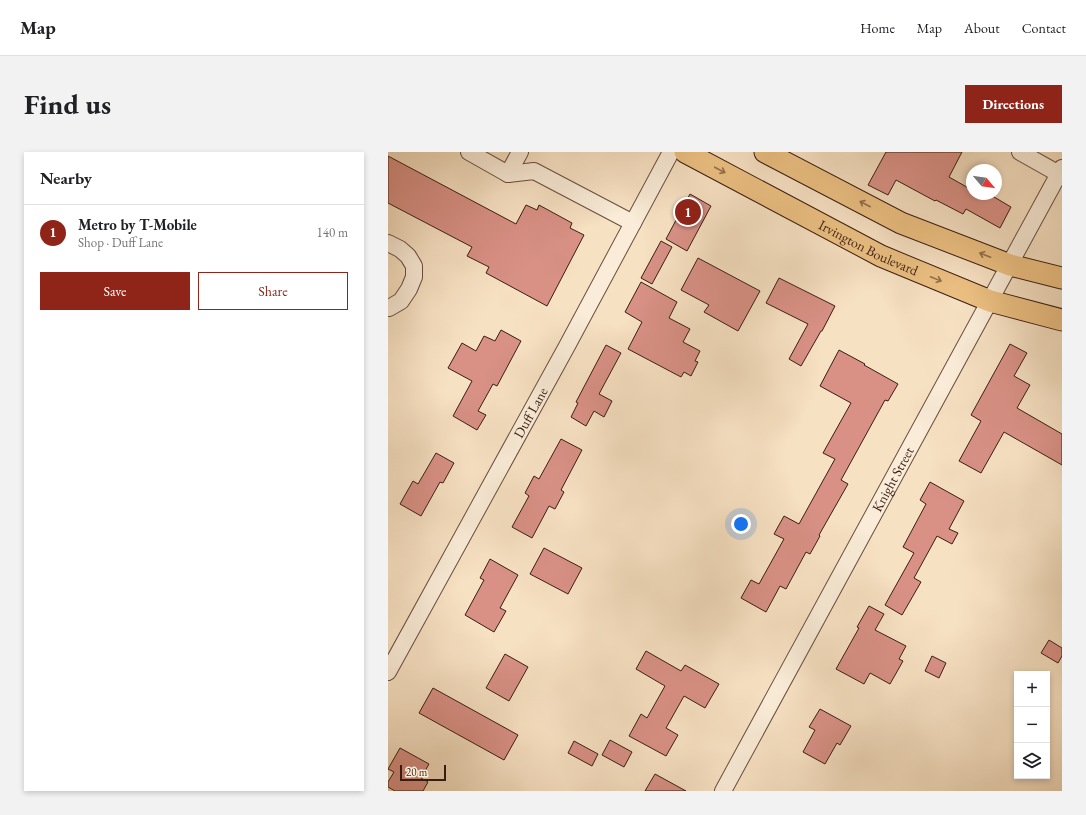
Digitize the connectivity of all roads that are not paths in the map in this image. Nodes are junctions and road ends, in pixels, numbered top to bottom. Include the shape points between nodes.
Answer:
1 (469, 152) edge
2 (520, 152) edge
3 (671, 152) edge
4 (685, 152) edge
5 (765, 152) edge
6 (1020, 152) edge
7 (1060, 171) edge
8 (508, 174) junction
9 (633, 223) junction
10 (388, 243) edge
11 (1010, 265) junction
12 (1062, 278) edge
13 (990, 300) junction
14 (388, 308) edge
15 (1062, 320) edge
16 (388, 672) edge
17 (723, 791) edge

1 - 8 street
2 - 8 street
3 - 9 street, Duff Lane
4 -> 13 main road, Irvington Boulevard via 881,256
11 -> 5 main road via 902,223
6 - 7 street
7 - 11 street, Knight Street
8 - 9 street via 534,171
9 - 16 street, Duff Lane
10 - 14 street via 408,256 414,266 414,277 409,289 400,301
11 - 12 main road
11 - 13 street, Knight Street
13 - 15 main road, Irvington Boulevard
13 - 17 street, Knight Street

